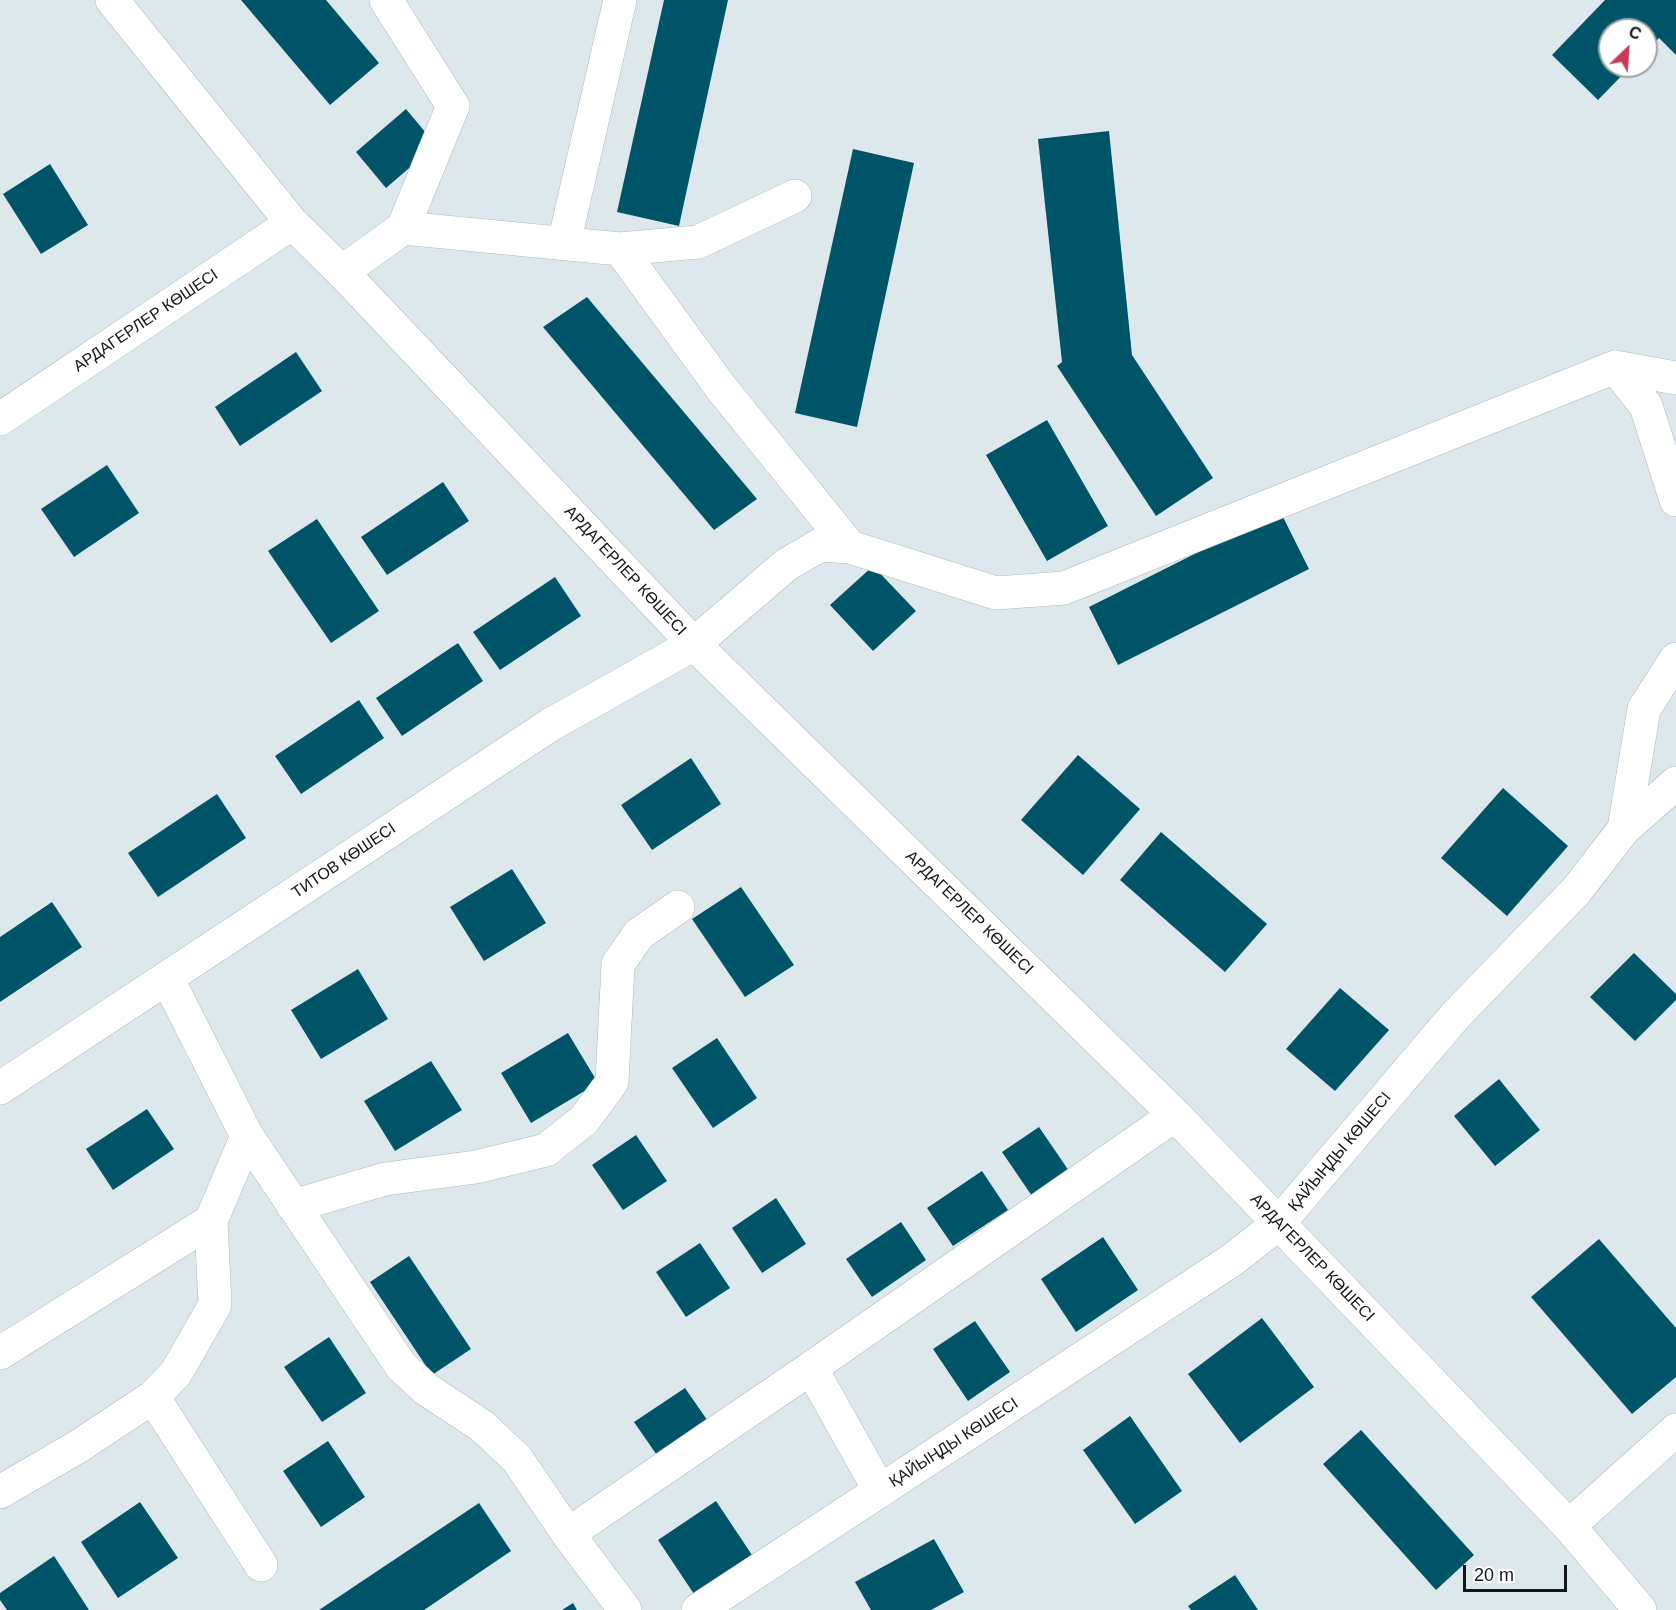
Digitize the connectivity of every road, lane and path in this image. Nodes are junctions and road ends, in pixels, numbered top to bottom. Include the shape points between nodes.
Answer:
1 (112, 0) edge
2 (386, 0) edge
3 (620, 0) edge
4 (795, 196) dead end
5 (292, 223) junction
6 (404, 228) junction
7 (564, 243) junction
8 (620, 249) junction
9 (342, 272) junction
10 (1615, 367) junction
11 (1676, 378) edge
12 (0, 419) edge
13 (1676, 501) edge
14 (850, 547) junction
15 (694, 644) junction
16 (1676, 659) edge
17 (1676, 783) edge
18 (1624, 829) junction
19 (678, 907) dead end
20 (167, 978) junction
21 (0, 1088) edge
22 (1175, 1114) junction
23 (247, 1136) junction
24 (293, 1206) junction
25 (211, 1221) junction
26 (1278, 1224) junction
27 (0, 1353) edge
28 (811, 1368) junction
29 (153, 1397) junction
30 (1676, 1430) edge
31 (880, 1491) junction
32 (0, 1492) edge
33 (1569, 1526) junction
34 (568, 1534) junction
35 (261, 1565) dead end
36 (625, 1610) edge
37 (698, 1610) edge
38 (1640, 1610) edge

1 - 5 street, АРДАГЕРЛЕР КӨШЕСІ
2 - 6 street via 453,106
3 - 7 street
4 - 8 street via 698,242
5 - 9 street, АРДАГЕРЛЕР КӨШЕСІ
5 - 12 street, АРДАГЕРЛЕР КӨШЕСІ
6 - 7 street
6 - 9 street
7 - 8 street
8 - 14 street via 722,389
9 - 15 street, АРДАГЕРЛЕР КӨШЕСІ
10 - 11 street
10 - 13 street via 1646,406
10 - 14 street, ТИТОВ КӨШЕСІ via 1064,588 996,593
14 - 15 street, ТИТОВ КӨШЕСІ via 820,545 786,565
15 - 20 street, ТИТОВ КӨШЕСІ via 550,725
15 - 22 street, АРДАГЕРЛЕР КӨШЕСІ
16 - 18 street, ҚАЙЫҢДЫ КӨШЕСІ via 1644,709
17 - 18 street
18 - 26 street, ҚАЙЫҢДЫ КӨШЕСІ via 1576,891 1455,1017
19 - 24 street via 639,934 618,964 612,1082 584,1120 546,1150 476,1167 385,1179
20 - 21 street, ТИТОВ КӨШЕСІ
20 - 23 street
22 - 26 street, АРДАГЕРЛЕР КӨШЕСІ
22 - 28 street
23 - 24 street
23 - 25 street
24 - 34 street via 401,1366 426,1389 482,1426 518,1459
25 - 27 street
25 - 29 street via 215,1305 176,1373
26 - 31 street, ҚАЙЫҢДЫ КӨШЕСІ via 1232,1260
26 - 33 street, АРДАГЕРЛЕР КӨШЕСІ
28 - 31 street
28 - 34 street
29 - 32 street
29 - 35 street
30 - 33 street
31 - 37 street, ҚАЙЫҢДЫ КӨШЕСІ
33 - 38 street, АРДАГЕРЛЕР КӨШЕСІ
34 - 36 street

